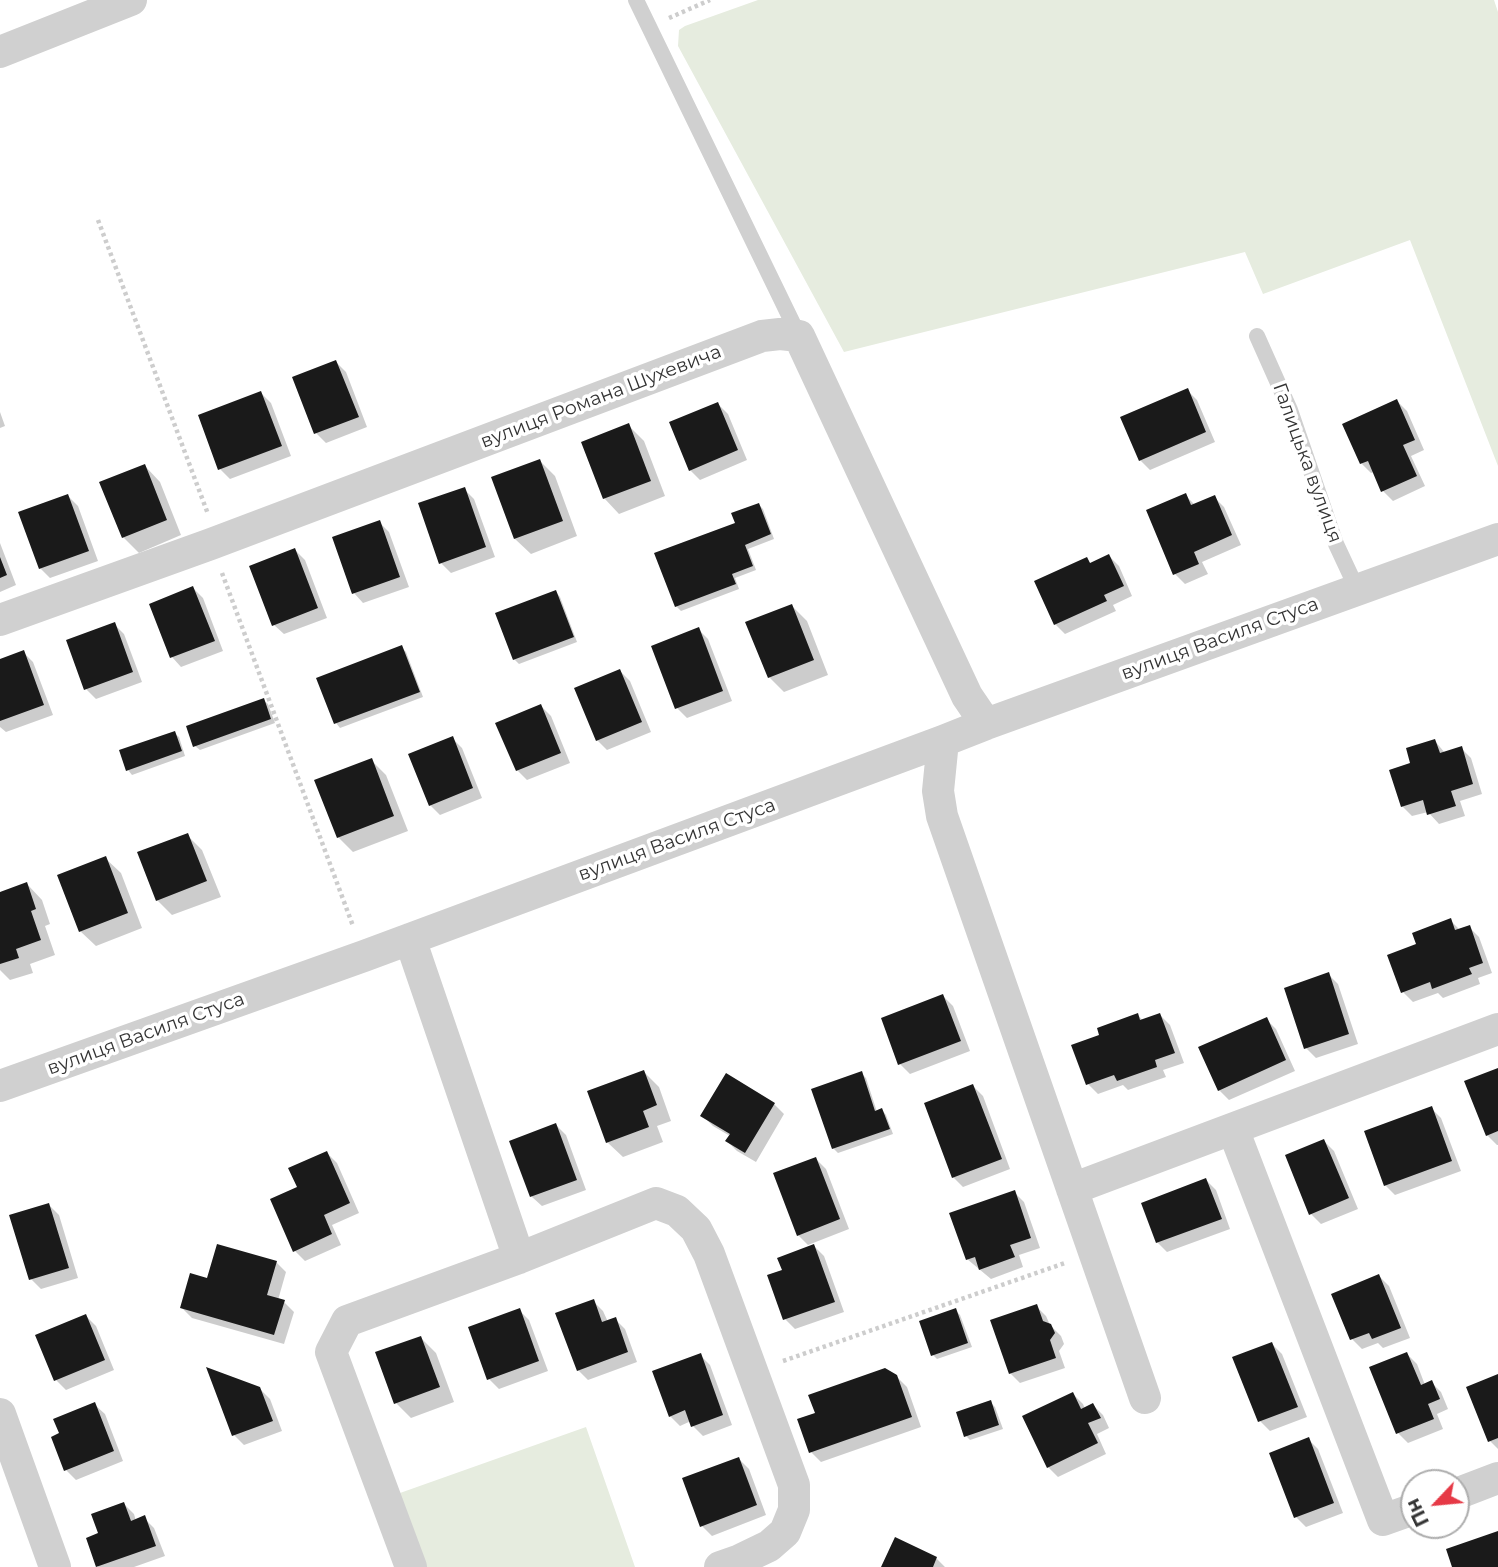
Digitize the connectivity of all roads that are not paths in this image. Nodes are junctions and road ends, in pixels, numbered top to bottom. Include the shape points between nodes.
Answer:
1 (131, 0) edge
2 (636, 0) edge
3 (0, 52) edge
4 (799, 336) junction
5 (1257, 336) dead end
6 (1498, 539) edge
7 (1357, 589) junction
8 (0, 620) edge
9 (986, 724) junction
10 (943, 741) junction
11 (410, 939) junction
12 (1498, 1029) edge
13 (0, 1086) edge
14 (1233, 1129) junction
15 (1072, 1189) junction
16 (519, 1258) junction
17 (1145, 1398) dead end
18 (0, 1414) edge
19 (1498, 1478) edge
20 (1470, 1489) edge
21 (1400, 1514) edge
22 (55, 1567) edge
23 (411, 1567) edge
24 (720, 1567) edge

1 - 3 street
2 - 4 lane
4 - 8 street, вулиця Романа Шухевича via 762,336
4 - 9 street via 967,696
5 - 7 lane, Галицька вулиця
6 - 7 street, вулиця Василя Стуса
7 - 9 street, вулиця Василя Стуса
9 - 10 street, вулиця Василя Стуса
10 - 11 street, вулиця Василя Стуса
10 - 15 street via 938,791 942,816
11 - 13 street, вулиця Василя Стуса
11 - 16 street
12 - 14 street
14 - 15 street
14 - 21 street via 1383,1520
15 - 17 street
16 - 23 street via 347,1321 331,1352
16 - 24 street via 656,1203 677,1212 696,1229 794,1485 794,1510 785,1532 769,1546
18 - 22 street
19 - 20 street

